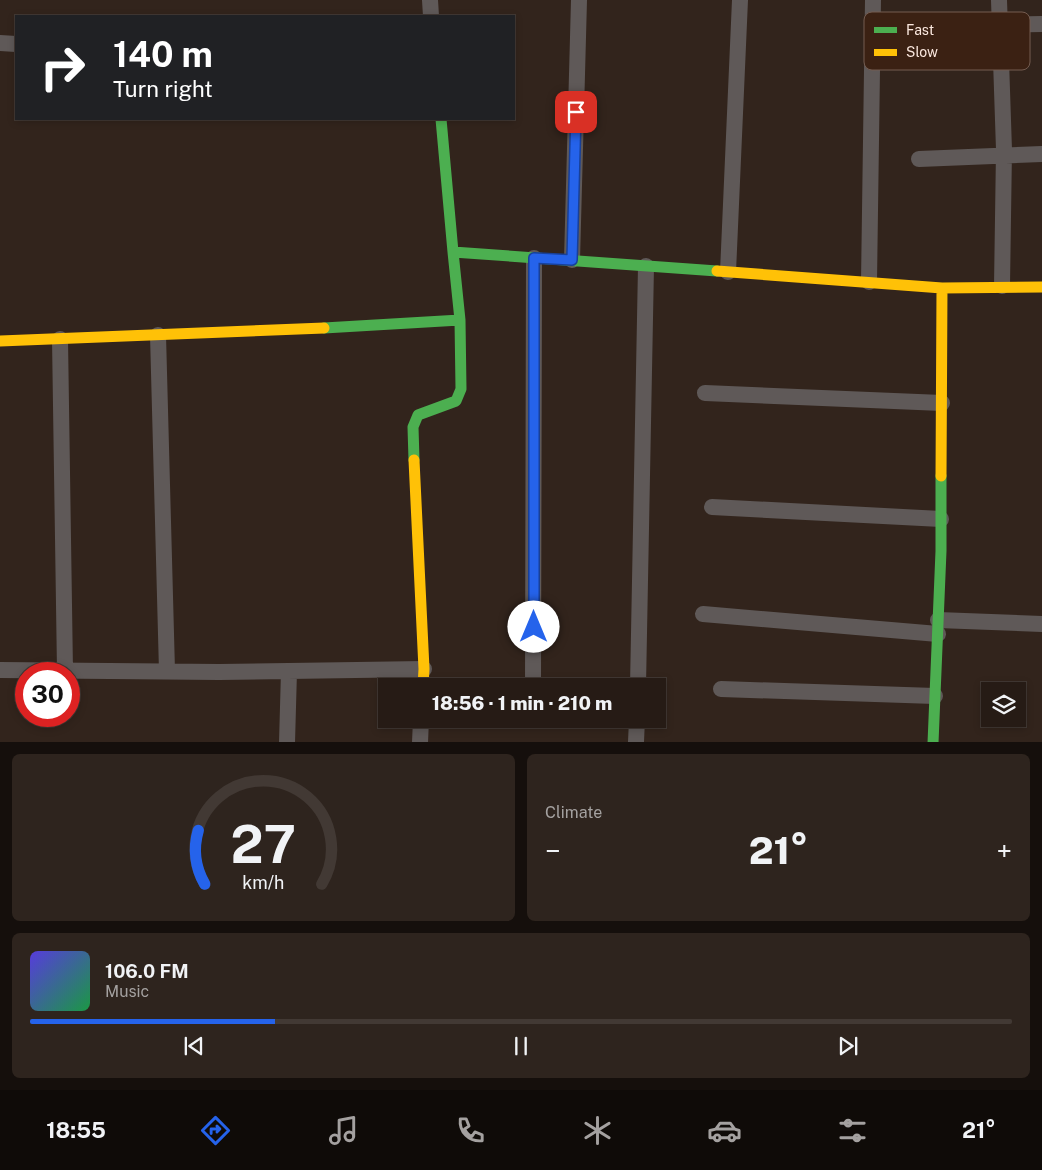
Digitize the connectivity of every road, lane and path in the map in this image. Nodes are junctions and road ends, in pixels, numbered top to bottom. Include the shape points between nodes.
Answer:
1 (430, 0) edge
2 (579, 0) edge
3 (740, 0) edge
4 (431, 15) edge
5 (0, 43) edge
6 (15, 44) edge
7 (872, 70) edge
8 (1001, 70) edge
9 (441, 120) edge
10 (1042, 154) edge
11 (1004, 156) junction
12 (919, 159) dead end
13 (453, 252) junction
14 (534, 258) junction
15 (572, 260) junction
16 (646, 266) junction
17 (728, 272) junction
18 (869, 282) junction
19 (1002, 286) junction
20 (1042, 287) edge
21 (942, 288) junction
22 (460, 320) junction
23 (158, 335) junction
24 (60, 339) junction
25 (0, 341) edge
26 (705, 393) dead end
27 (942, 403) junction
28 (712, 507) dead end
29 (941, 519) junction
30 (703, 614) dead end
31 (1042, 624) edge
32 (938, 627) junction
33 (65, 662) edge
34 (424, 669) junction
35 (0, 670) edge
36 (15, 670) edge
37 (80, 671) edge
38 (166, 671) junction
39 (289, 671) junction
40 (423, 678) edge
41 (534, 678) edge
42 (638, 678) edge
43 (720, 689) dead end
44 (935, 696) junction
45 (421, 728) edge
46 (637, 728) edge
47 (287, 742) edge
48 (420, 742) edge
49 (636, 742) edge
50 (933, 742) edge

1 - 4 street
2 - 15 street
3 - 17 street
5 - 6 street
7 - 18 street
8 - 11 street
9 - 13 street
10 - 11 street
11 - 12 street
11 - 19 street
13 - 14 street
13 - 22 street
14 - 15 street
14 - 41 street
15 - 16 street
16 - 17 street
16 - 42 street
17 - 18 street
18 - 21 street
19 - 20 street
19 - 21 street
21 - 27 street
22 - 23 street
22 - 34 street via 461,389 456,401 418,415 413,427
23 - 24 street
23 - 38 street
24 - 25 street
24 - 33 street
26 - 27 street
27 - 29 street
28 - 29 street
29 - 32 street
30 - 32 street
31 - 32 street
32 - 44 street
34 - 39 street
34 - 40 street
35 - 36 street
37 - 38 street
38 - 39 street
39 - 47 street
43 - 44 street
44 - 50 street
45 - 48 street
46 - 49 street

